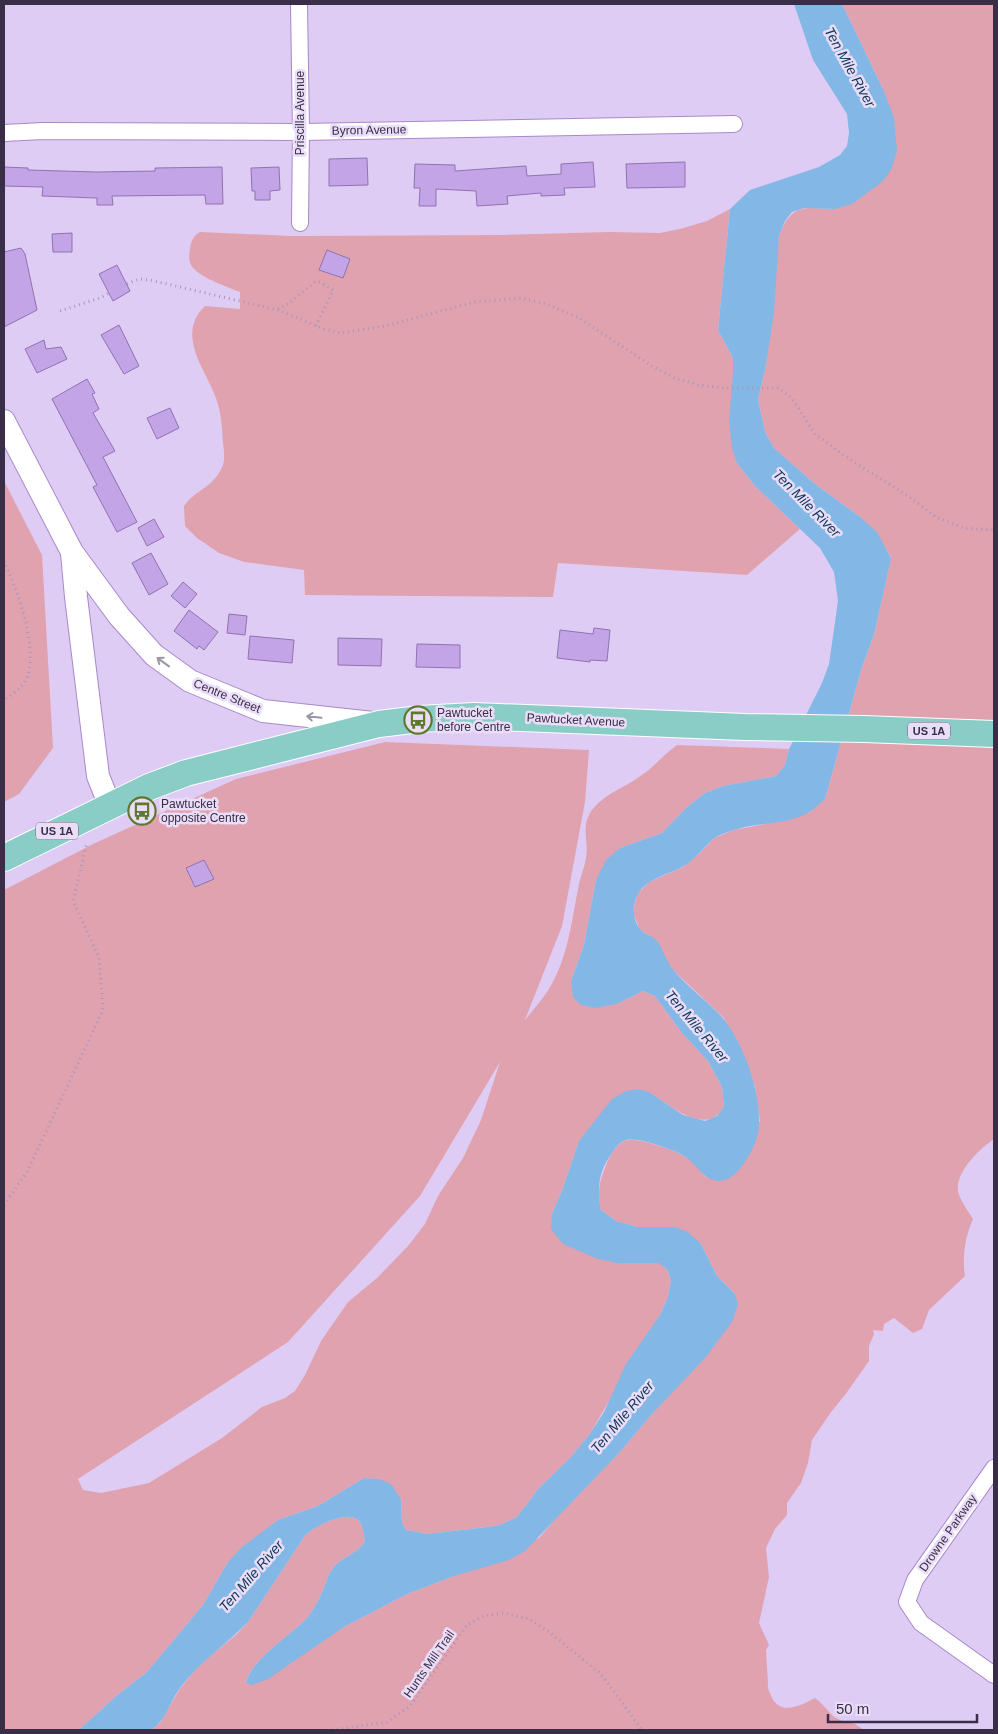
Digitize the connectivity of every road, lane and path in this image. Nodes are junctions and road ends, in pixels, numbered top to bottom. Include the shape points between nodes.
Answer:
1 (299, 4) edge
2 (734, 124) dead end
3 (301, 132) junction
4 (4, 133) edge
5 (300, 223) dead end
6 (127, 284) dead end
7 (109, 293) dead end
8 (278, 310) junction
9 (60, 311) dead end
10 (316, 326) junction
11 (4, 421) edge
12 (994, 530) edge
13 (72, 552) junction
14 (4, 561) edge
15 (4, 700) edge
16 (379, 724) junction
17 (994, 734) edge
18 (101, 810) junction
19 (4, 858) edge
20 (4, 1205) edge
21 (994, 1468) edge
22 (994, 1675) edge
23 (332, 1730) edge
24 (642, 1730) edge

1 - 3 street, Priscilla Avenue
2 - 3 street, Byron Avenue
3 - 4 street, Byron Avenue
3 - 5 street, Priscilla Avenue
6 - 8 path via 150,280
7 - 9 path
8 - 10 path
8 - 10 path via 315,282 320,282 333,290
10 - 12 path via 341,333 386,326 475,302 522,298 546,304 579,318 674,378 724,388 778,388 792,398 815,434 936,517 964,528
11 - 13 main road, Centre Street
16 -> 13 main road, Centre Street via 264,711 190,681 148,649
13 - 18 main road, Centre Street
14 - 15 path via 20,604 30,650 29,672 25,681
16 - 17 main road, Pawtucket Avenue / US 1A via 474,716
16 - 18 main road, Pawtucket Avenue / US 1A via 186,773
18 - 19 main road, Pawtucket Avenue / US 1A
18 - 20 path via 73,901 99,957 103,1010 26,1172
21 - 22 street, Drowne Parkway via 915,1580 907,1602 921,1623
23 - 24 path, Hunts Mill Trail via 387,1722 410,1706 467,1625 484,1616 504,1613 529,1619 601,1674

